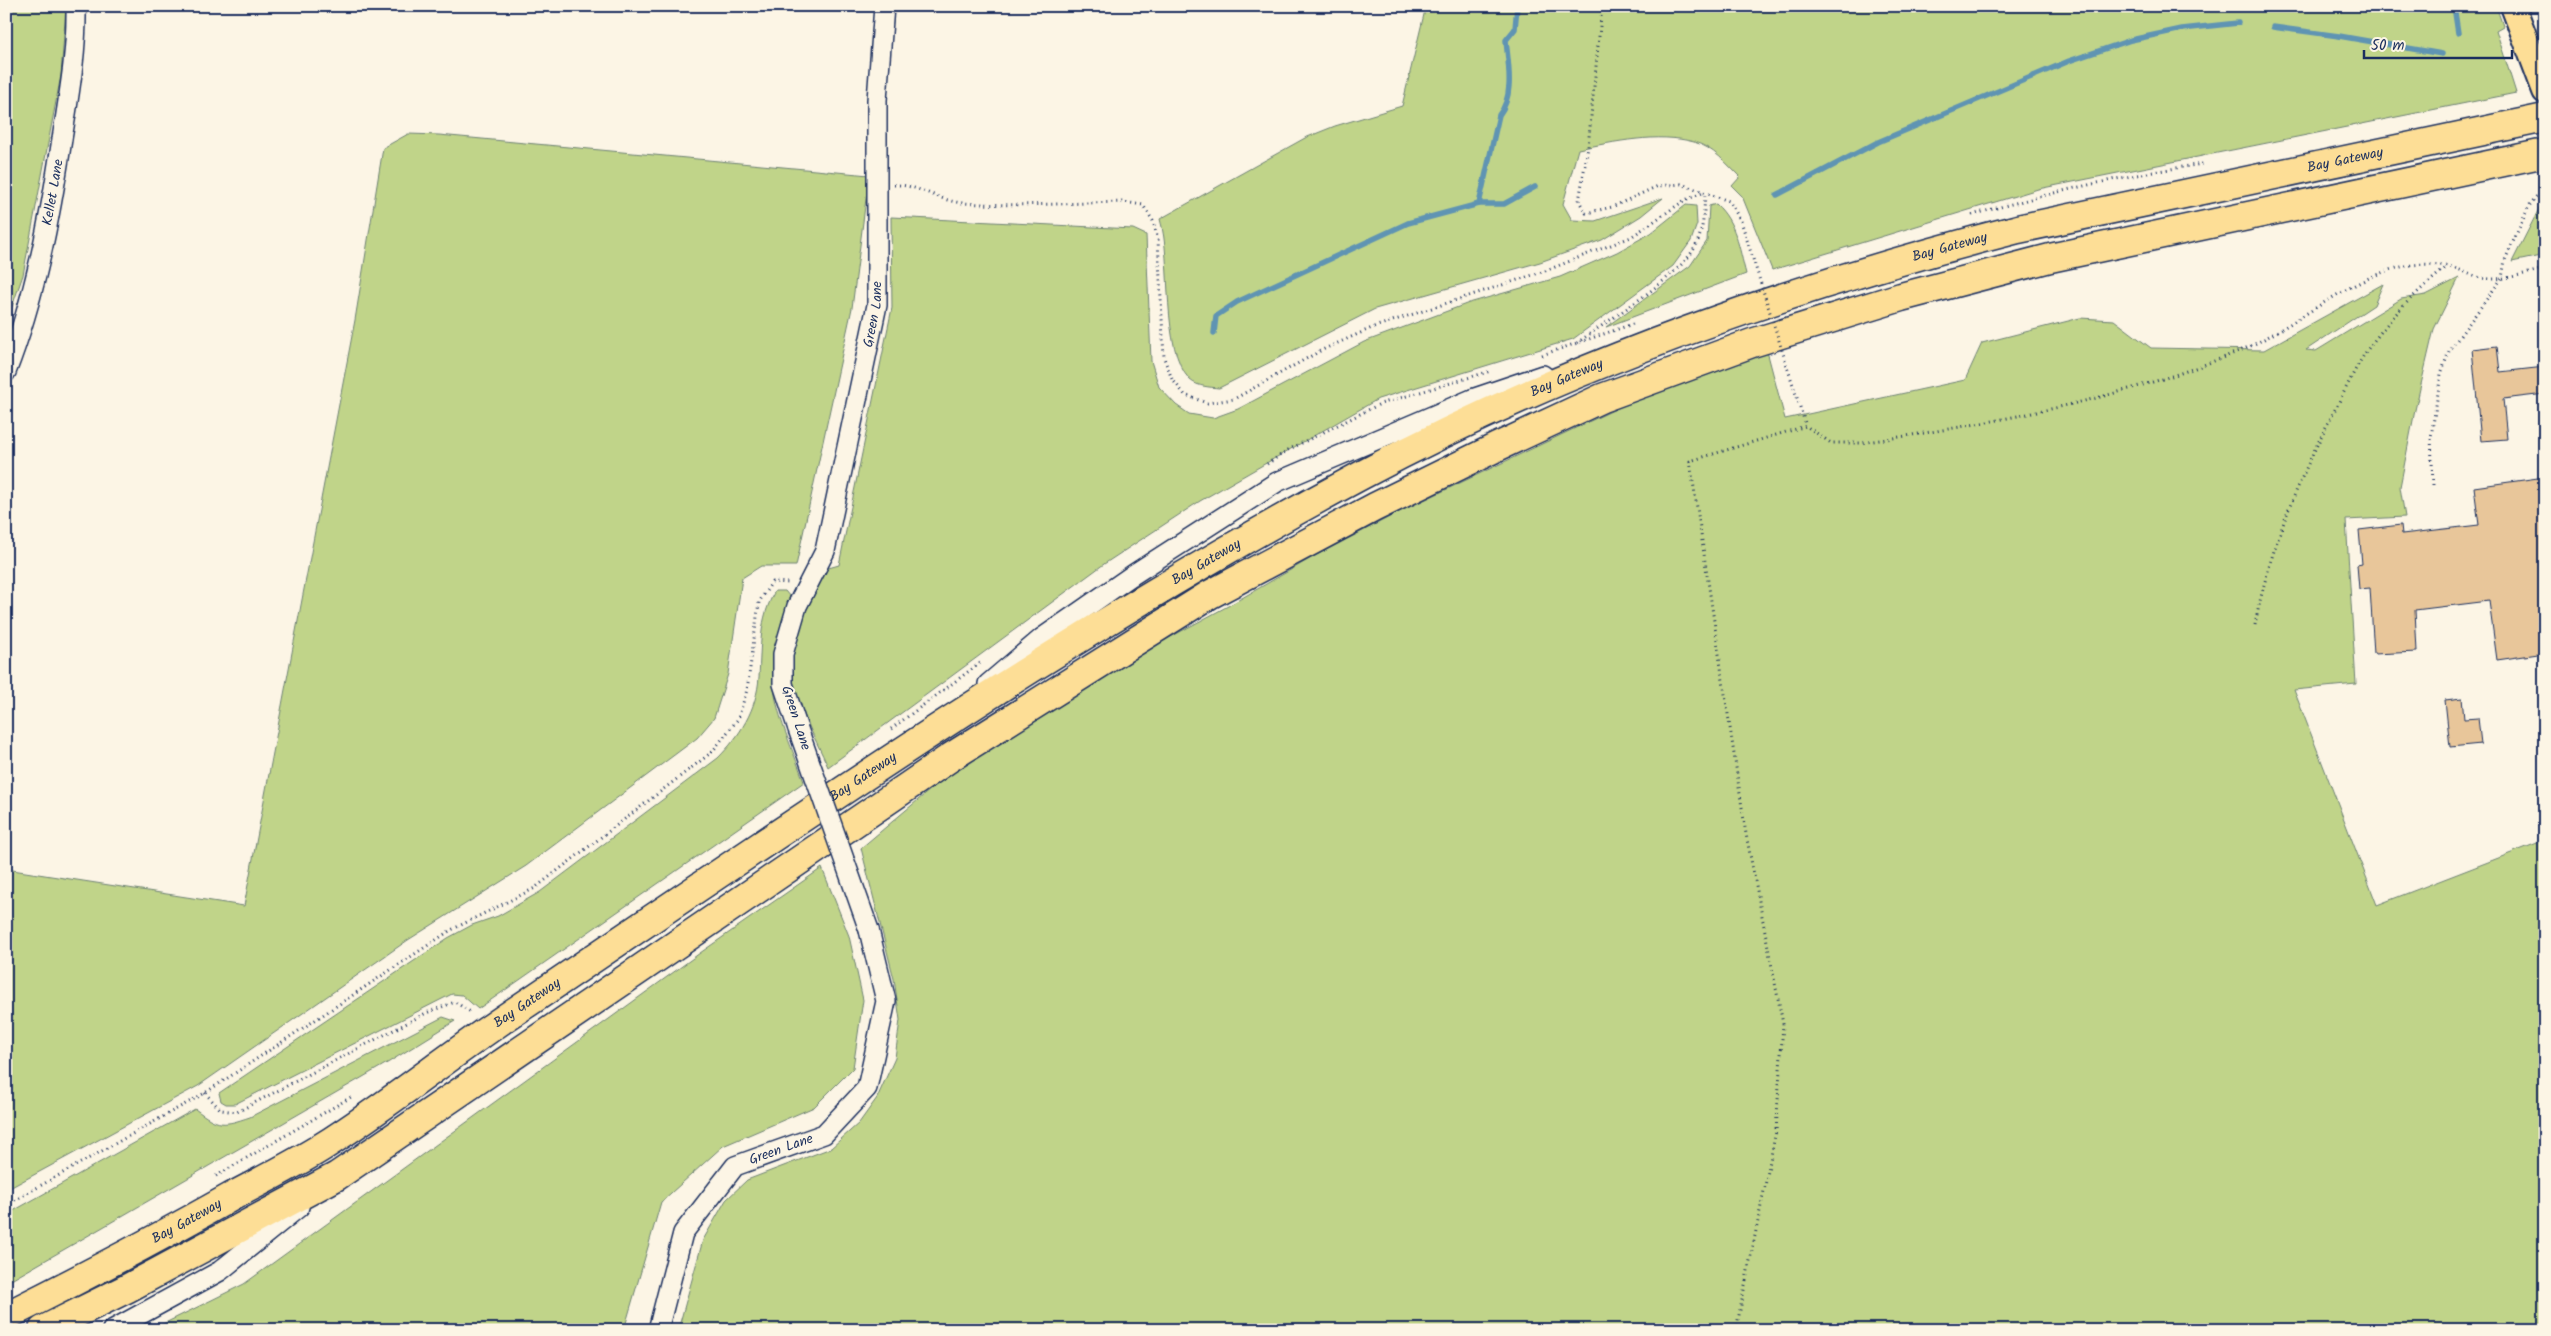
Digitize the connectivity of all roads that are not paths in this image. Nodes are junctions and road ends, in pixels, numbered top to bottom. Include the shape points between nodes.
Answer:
1 (76, 6) edge
2 (884, 6) edge
3 (2513, 6) edge
4 (2543, 88) edge
5 (2545, 118) edge
6 (2545, 153) edge
7 (6, 372) edge
8 (337, 1176) junction
9 (6, 1316) edge
10 (43, 1330) edge
11 (112, 1330) edge
12 (658, 1330) edge

1 - 7 street, Kellet Lane via 73,72 55,185 36,274
2 - 12 street, Green Lane, bridge via 877,100 877,305 825,551 797,606 783,654 783,684 869,930 886,1001 867,1088 824,1134 735,1166 683,1233
3 - 4 main road
5 - 9 highway, Bay Gateway via 2018,229 1934,251 1747,308 1591,367 1481,416 1362,475 1198,567 929,733 487,1030 322,1147 128,1255
6 - 8 highway via 1975,276 1821,320 1602,398 1375,507 1210,595 1086,670 951,757
8 - 10 highway
8 - 11 street via 220,1271

